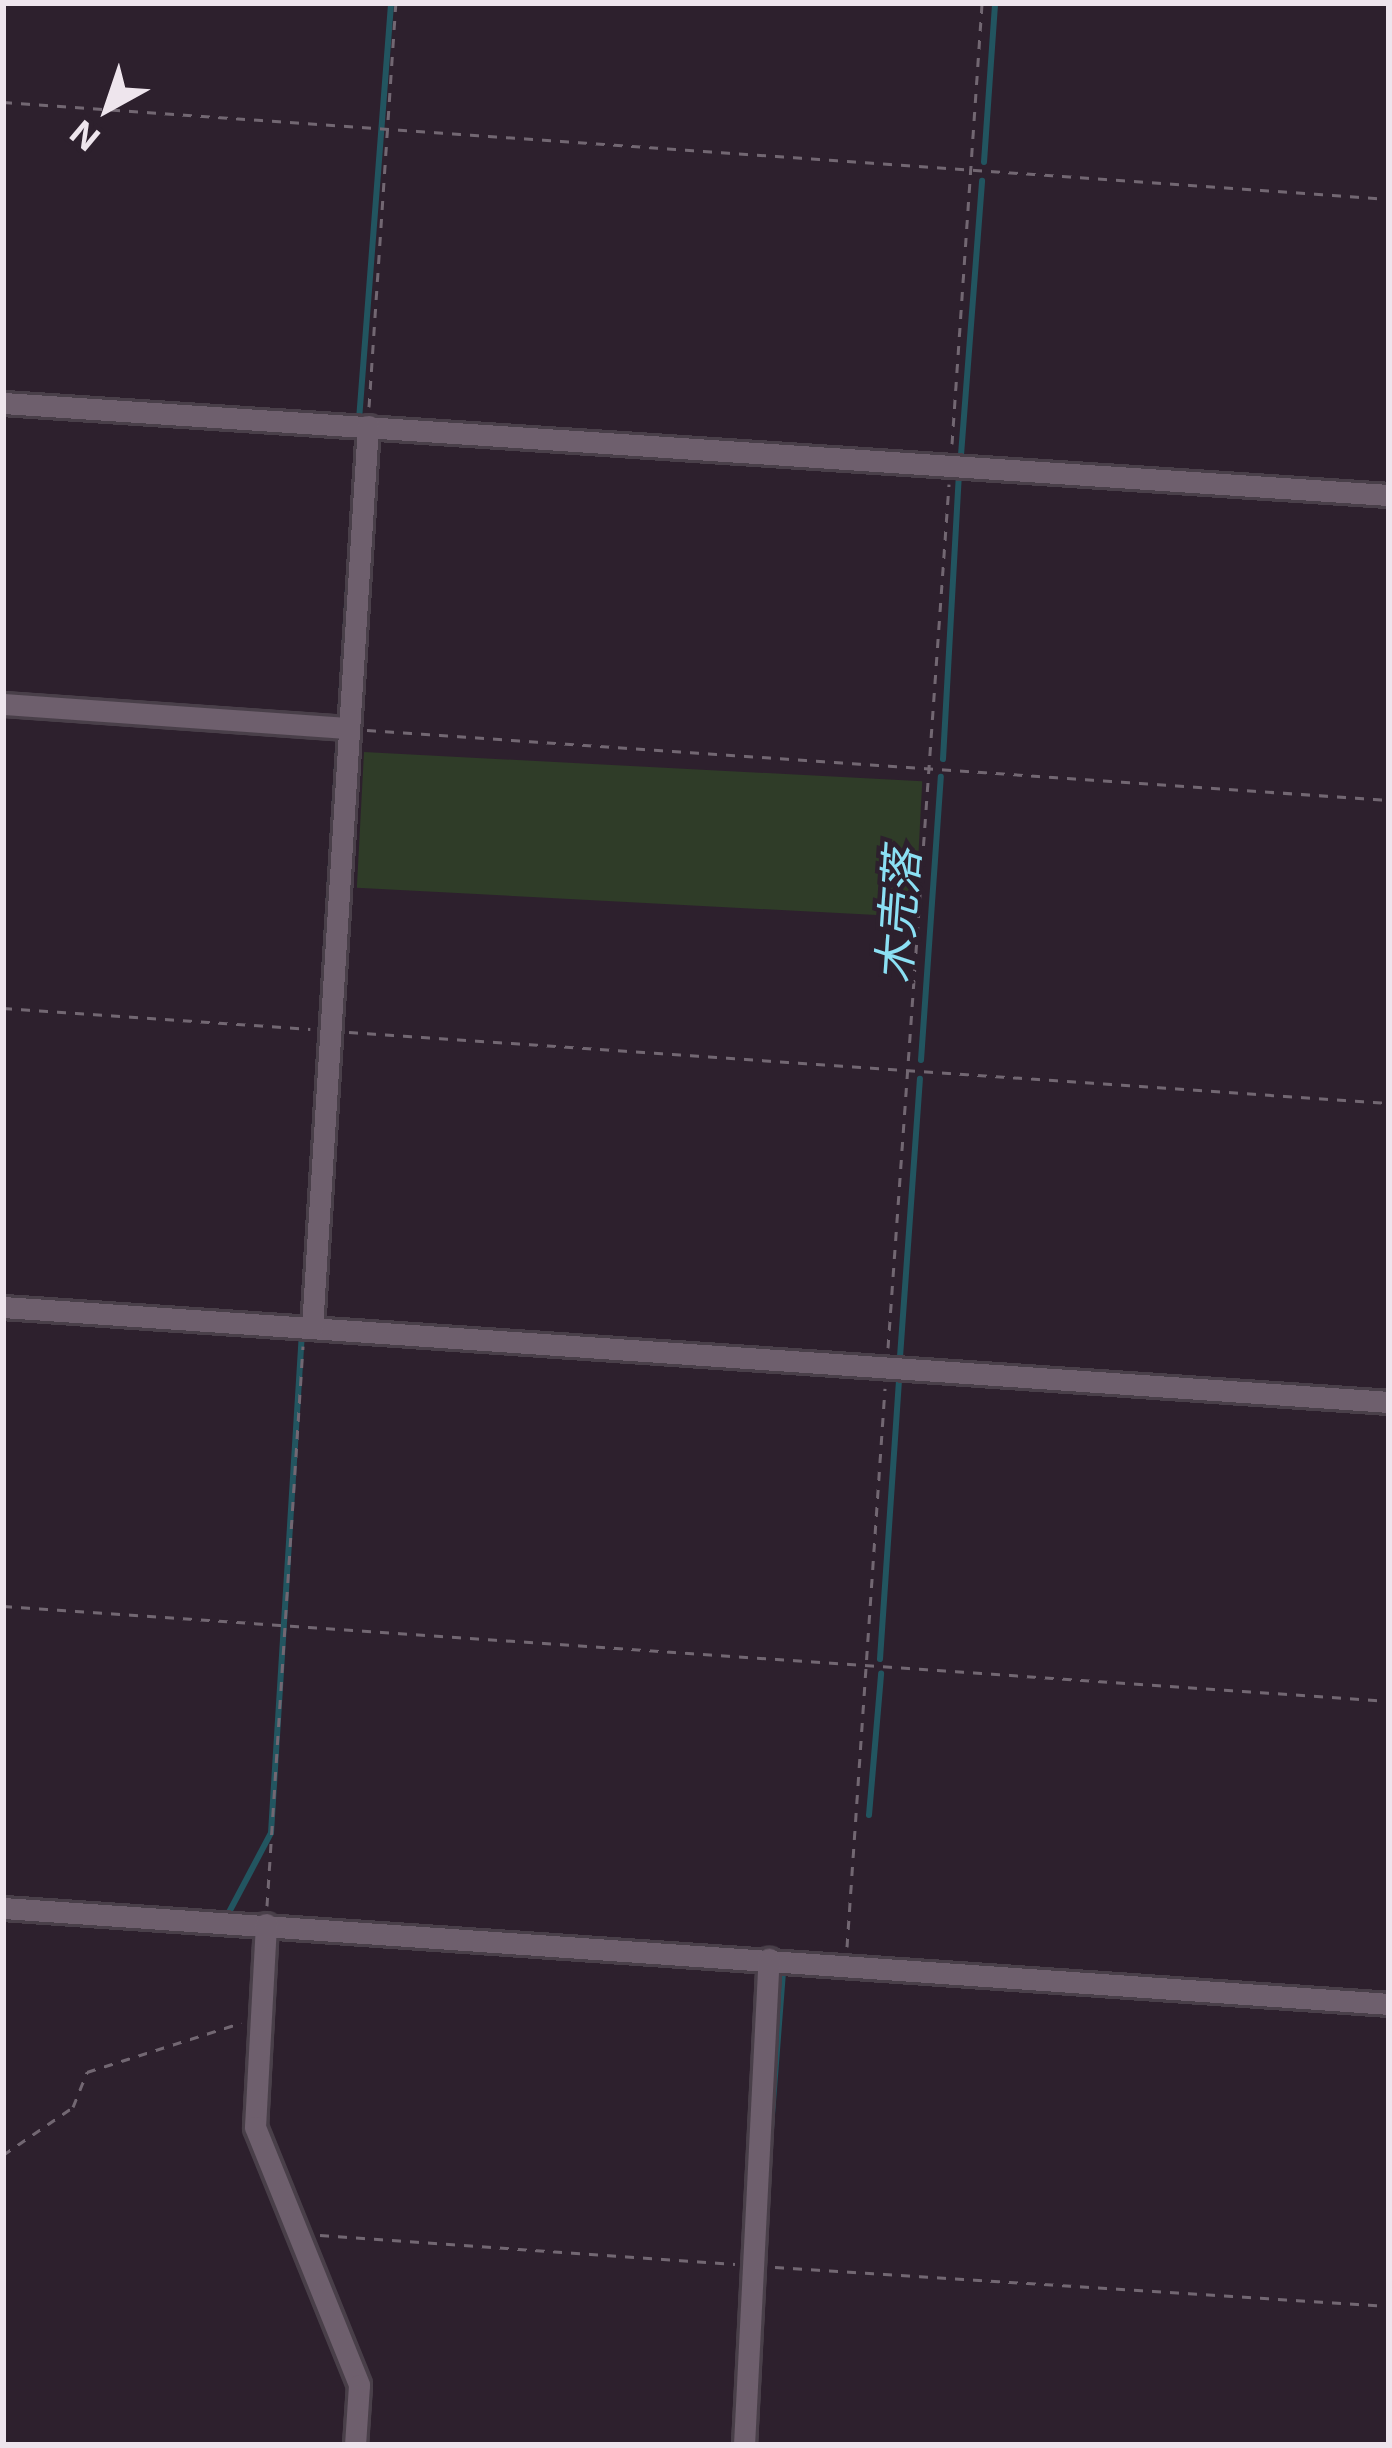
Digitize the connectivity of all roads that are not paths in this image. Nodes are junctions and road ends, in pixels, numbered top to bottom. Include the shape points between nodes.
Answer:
1 (3, 403) edge
2 (368, 426) junction
3 (1389, 495) edge
4 (3, 704) edge
5 (347, 728) junction
6 (3, 1307) edge
7 (308, 1327) junction
8 (1389, 1402) edge
9 (3, 1908) edge
10 (266, 1924) junction
11 (769, 1959) junction
12 (1389, 2004) edge
13 (356, 2445) edge
14 (744, 2445) edge

1 - 2 street
2 - 3 street
2 - 5 street
4 - 5 street
5 - 7 street
6 - 7 street
7 - 8 street
9 - 10 street
10 - 11 street
10 - 13 street via 255,2127 358,2385
11 - 12 street
11 - 14 street

